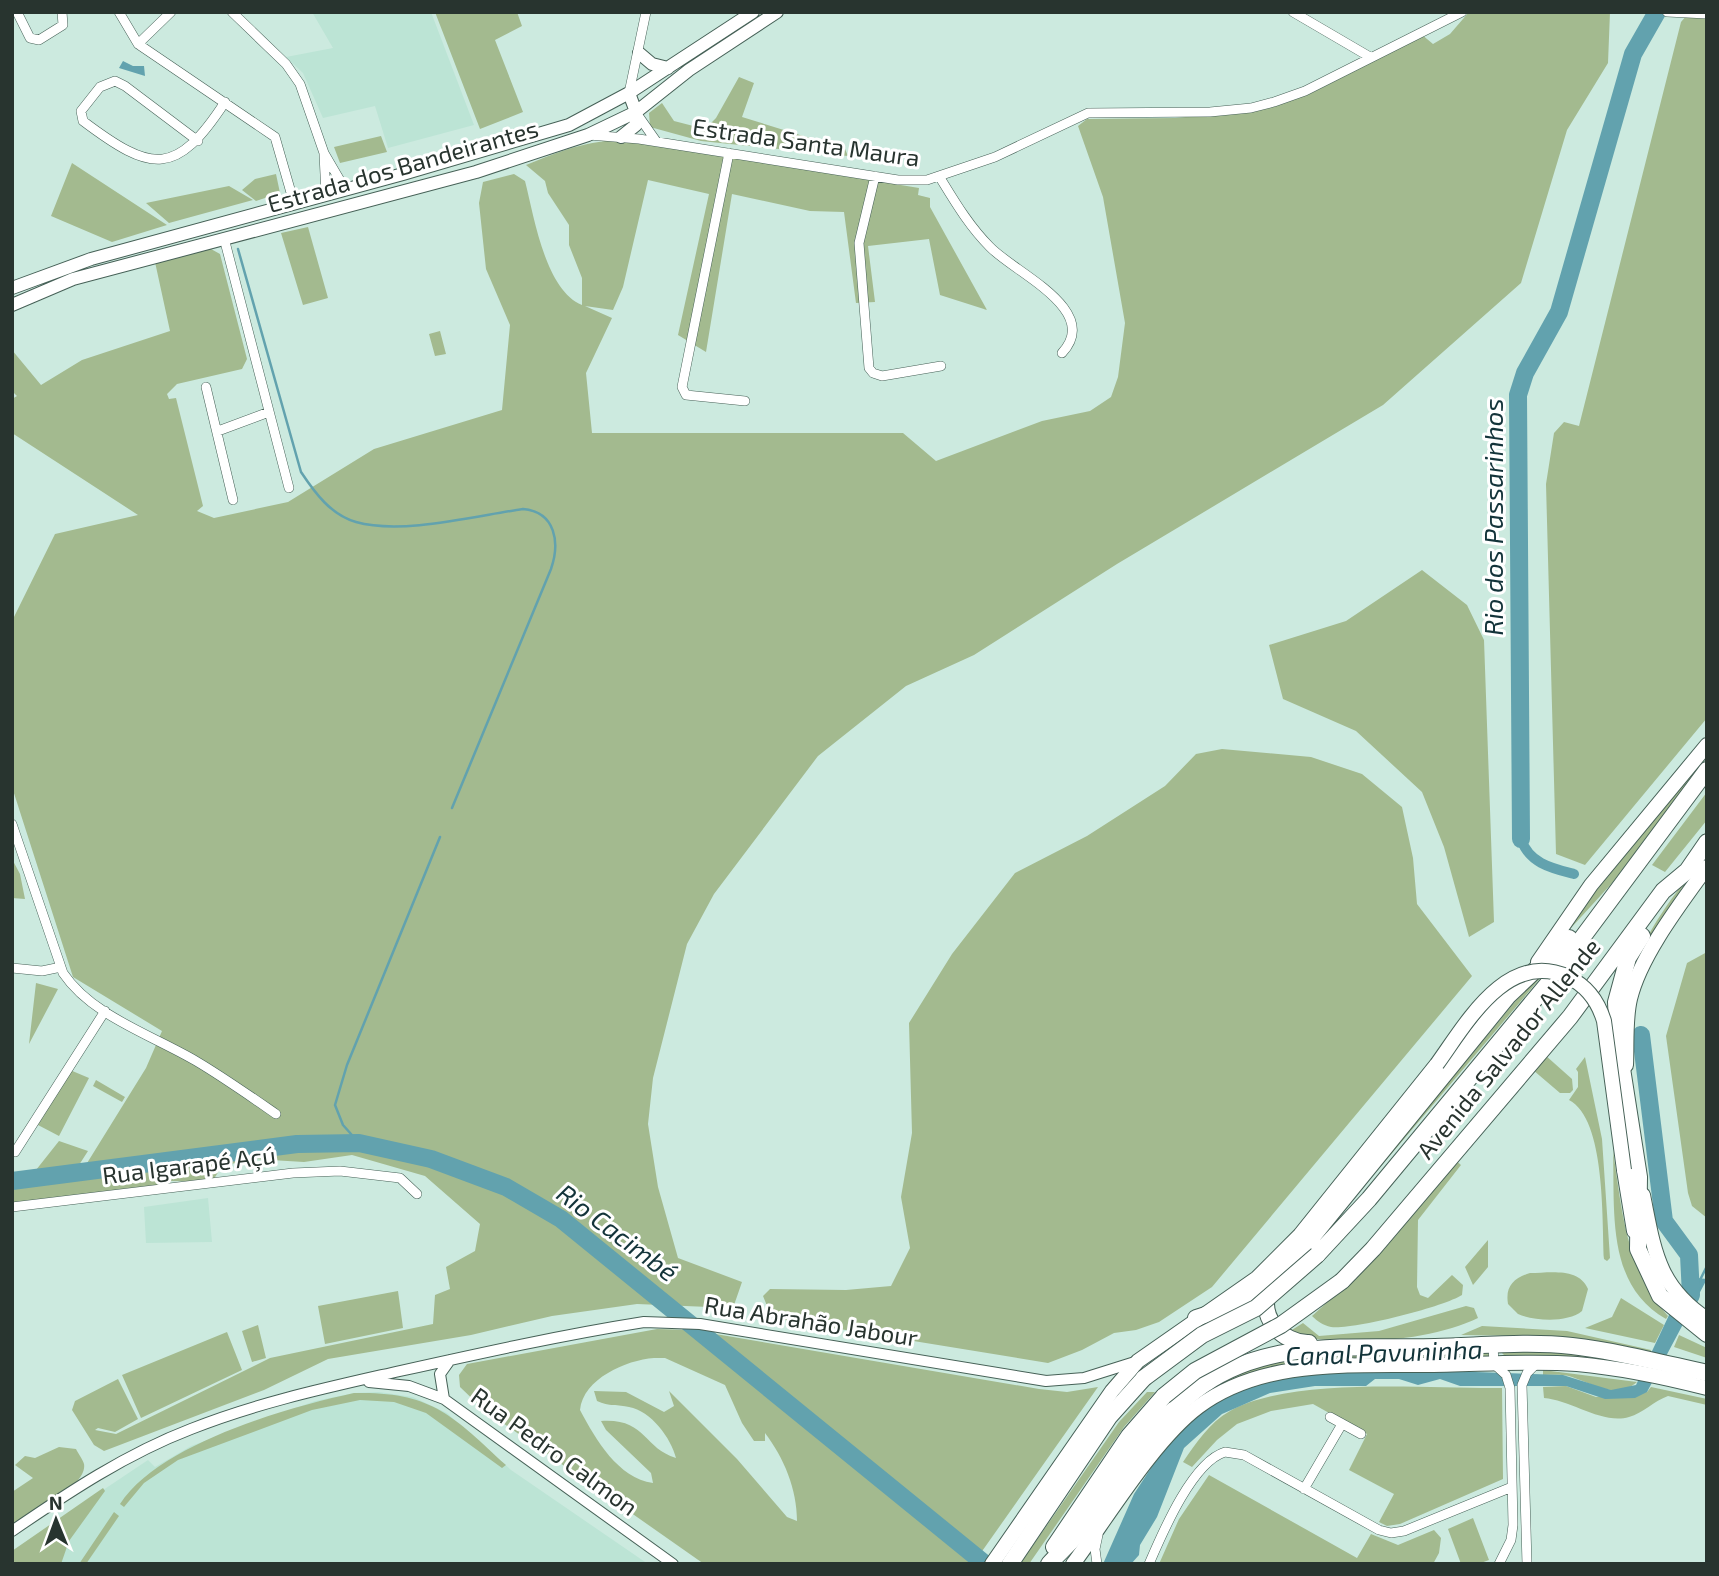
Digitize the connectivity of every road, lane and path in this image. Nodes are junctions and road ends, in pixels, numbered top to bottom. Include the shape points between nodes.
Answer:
1 (17, 12) edge
2 (62, 12) edge
3 (118, 12) edge
4 (171, 12) edge
5 (232, 12) edge
6 (646, 12) edge
7 (753, 12) edge
8 (778, 12) edge
9 (1293, 12) edge
10 (1462, 12) edge
11 (1667, 12) edge
12 (1707, 14) edge
13 (138, 44) junction
14 (639, 53) junction
15 (1370, 57) junction
16 (668, 68) junction
17 (629, 93) junction
18 (225, 102) junction
19 (636, 111) junction
20 (588, 135) junction
21 (621, 137) junction
22 (198, 141) junction
23 (656, 141) junction
24 (324, 153) junction
25 (729, 153) junction
26 (875, 176) junction
27 (939, 177) junction
28 (345, 189) junction
29 (326, 195) junction
30 (295, 203) junction
31 (224, 238) junction
32 (12, 288) edge
33 (12, 305) edge
34 (1062, 353) dead end
35 (941, 366) dead end
36 (206, 387) dead end
37 (745, 401) dead end
38 (269, 412) junction
39 (218, 431) junction
40 (289, 488) dead end
41 (233, 500) dead end
42 (1707, 745) edge
43 (1707, 770) edge
44 (12, 824) edge
45 (1707, 842) edge
46 (1707, 867) edge
47 (1687, 871) junction
48 (1608, 899) junction
49 (59, 963) junction
50 (12, 968) edge
51 (1526, 980) junction
52 (106, 1011) junction
53 (1626, 1077) junction
54 (276, 1114) dead end
55 (15, 1152) dead end
56 (1632, 1174) junction
57 (417, 1194) dead end
58 (12, 1207) edge
59 (1312, 1249) junction
60 (1672, 1299) junction
61 (1701, 1317) edge
62 (1196, 1318) junction
63 (1707, 1334) edge
64 (1493, 1345) junction
65 (1346, 1348) junction
66 (450, 1360) junction
67 (1138, 1361) junction
68 (1639, 1365) junction
69 (1532, 1368) junction
70 (1499, 1369) junction
71 (1673, 1372) junction
72 (1707, 1374) edge
73 (353, 1382) junction
74 (1707, 1388) edge
75 (444, 1399) junction
76 (1330, 1417) dead end
77 (1342, 1423) junction
78 (1360, 1434) dead end
79 (1512, 1487) junction
80 (1304, 1489) junction
81 (1101, 1526) junction
82 (12, 1531) edge
83 (992, 1562) edge
84 (673, 1564) edge
85 (1010, 1564) edge
86 (1043, 1564) edge
87 (1049, 1564) edge
88 (1073, 1564) edge
89 (1097, 1564) edge
90 (1149, 1564) edge
91 (1499, 1564) edge
92 (1527, 1564) edge

1 - 2 street via 30,38 38,40 63,25
3 - 13 street
4 - 13 street
5 - 24 street via 286,64 300,84
6 - 14 street
7 - 16 main road, Estrada dos Bandeirantes
8 - 19 main road, Estrada dos Bandeirantes
9 - 15 street
10 - 15 street, Estrada Santa Maura
11 - 12 street
13 - 18 street
14 - 16 main road via 652,64
14 - 17 street
15 - 27 street, Estrada Santa Maura via 1305,91 1251,108 1088,113 995,158
16 - 17 main road, Estrada dos Bandeirantes
17 - 19 main road
17 - 28 main road, Estrada dos Bandeirantes via 538,136
18 - 22 street
18 - 30 street via 275,137
19 - 20 main road, Estrada dos Bandeirantes
19 - 21 main road via 636,125
19 - 23 street, Estrada Santa Maura
20 - 21 street, Estrada Santa Maura
20 - 31 main road, Estrada dos Bandeirantes via 476,172
21 - 23 street, Estrada Santa Maura
22 - 22 street via 186,152 160,160 142,158 83,121 81,111 100,87 114,81
23 - 25 street, Estrada Santa Maura
24 - 28 street
24 - 29 street
25 - 26 street, Estrada Santa Maura
25 - 37 street via 682,387 686,395
26 - 27 street, Estrada Santa Maura via 914,181
26 - 35 street via 859,243 869,368 882,376
27 - 34 street via 992,250 1070,316 1074,334
28 - 29 main road, Estrada dos Bandeirantes
29 - 30 main road, Estrada dos Bandeirantes
30 - 32 main road, Estrada dos Bandeirantes via 92,259
31 - 33 main road, Estrada dos Bandeirantes via 73,279
31 - 38 street
36 - 39 street
38 - 39 street
38 - 40 street
39 - 41 street
42 - 51 main road, Avenida Salvador Allende via 1591,886
43 - 48 highway, Avenida Salvador Allende
44 - 49 street
45 - 47 highway, Avenida Salvador Allende
46 - 53 main road via 1634,985 1629,1001
47 - 53 highway via 1628,958 1620,984 1616,1021
47 - 86 highway, Avenida Salvador Allende, bridge via 1663,891 1570,1017 1373,1249 1342,1281 1281,1325 1195,1371 1164,1396 1129,1436
48 - 51 highway, Avenida Salvador Allende
48 - 59 highway, Avenida Salvador Allende via 1550,981 1369,1199
49 - 50 street via 33,970
49 - 52 street via 80,993
51 - 59 highway, Avenida Salvador Allende via 1508,996
52 - 54 street via 197,1062
52 - 55 street
53 - 56 highway
56 - 60 main road
56 - 60 highway via 1638,1249 1652,1284
56 - 62 main road, bridge via 1604,1021 1595,998 1570,978 1541,971 1523,974 1497,987 1292,1244 1257,1278
57 - 58 street, Rua Igarapé Açú via 400,1178 371,1172 293,1173
59 - 62 highway via 1227,1308
59 - 65 highway via 1268,1292 1271,1320 1281,1336 1291,1341
59 - 85 highway, bridge via 1256,1308 1202,1335 1143,1378 1109,1417
60 - 61 highway
61 - 63 highway
62 - 67 main road
64 - 65 highway
64 - 68 highway via 1573,1346
64 - 70 street
65 - 87 highway via 1264,1357 1197,1388 1135,1450 1084,1526
66 - 67 street, Rua Abrahão Jabour via 664,1321 1046,1381 1084,1378
66 - 73 street, Rua Abrahão Jabour
66 - 75 street, Rua Pedro Calmon via 440,1374
67 - 83 main road
68 - 69 main road
68 - 71 highway
69 - 70 main road
69 - 92 street via 1523,1382 1522,1399
70 - 79 street via 1509,1380
70 - 81 main road via 1313,1367 1253,1379 1197,1407 1173,1430
71 - 72 highway
71 - 74 main road
73 - 75 street, Rua Abrahão Jabour via 409,1386
73 - 82 street, Rua Abrahão Jabour via 299,1393 191,1429 99,1474
75 - 84 street, Rua Pedro Calmon
76 - 77 street
77 - 78 street
77 - 80 street
79 - 80 street via 1391,1534
79 - 91 street via 1512,1534
80 - 90 street via 1244,1455 1219,1454 1182,1498
81 - 88 main road
81 - 89 street via 1095,1549

